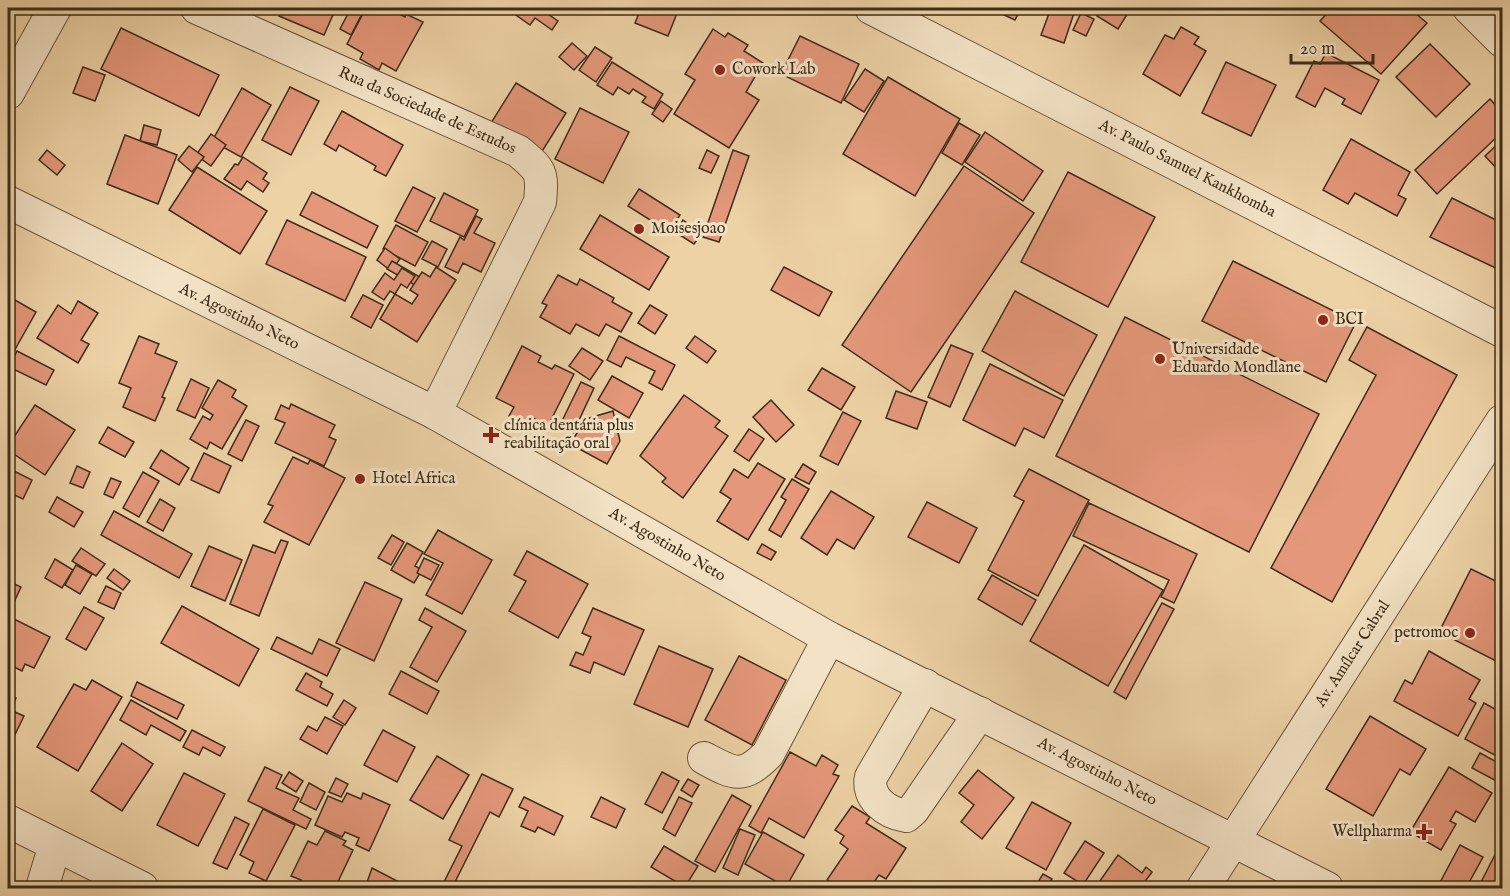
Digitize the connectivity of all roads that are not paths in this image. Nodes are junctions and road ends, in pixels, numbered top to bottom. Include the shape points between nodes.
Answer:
1 (56, 8) edge
2 (197, 8) edge
3 (871, 8) edge
4 (1469, 8) edge
5 (1503, 41) edge
6 (8, 93) edge
7 (8, 202) edge
8 (1503, 331) edge
9 (435, 414) junction
10 (1503, 421) edge
11 (830, 638) junction
12 (925, 685) junction
13 (980, 713) junction
14 (704, 758) dead end
15 (8, 821) edge
16 (1233, 840) junction
17 (55, 845) junction
18 (42, 888) edge
19 (142, 888) edge
20 (1203, 888) edge
21 (1327, 888) edge

1 - 6 street
2 - 9 street, Rua da Sociedade de Estudos via 518,151 536,166 542,180 540,202
3 - 8 street, Av. Paulo Samuel Kankhomba
4 - 5 street
7 - 9 street, Av. Agostinho Neto
9 - 11 street, Av. Agostinho Neto
10 - 16 street, Av. Amílcar Cabral
11 - 12 street, Av. Agostinho Neto
11 - 14 street via 768,754 757,766 731,772
12 - 13 street, Av. Agostinho Neto
12 - 13 street via 869,785 871,795 893,814 906,816 913,810
13 - 16 street, Av. Agostinho Neto
15 - 17 street
16 - 20 street, Av. Amílcar Cabral
16 - 21 street, Av. Agostinho Neto
17 - 18 street
17 - 19 street

